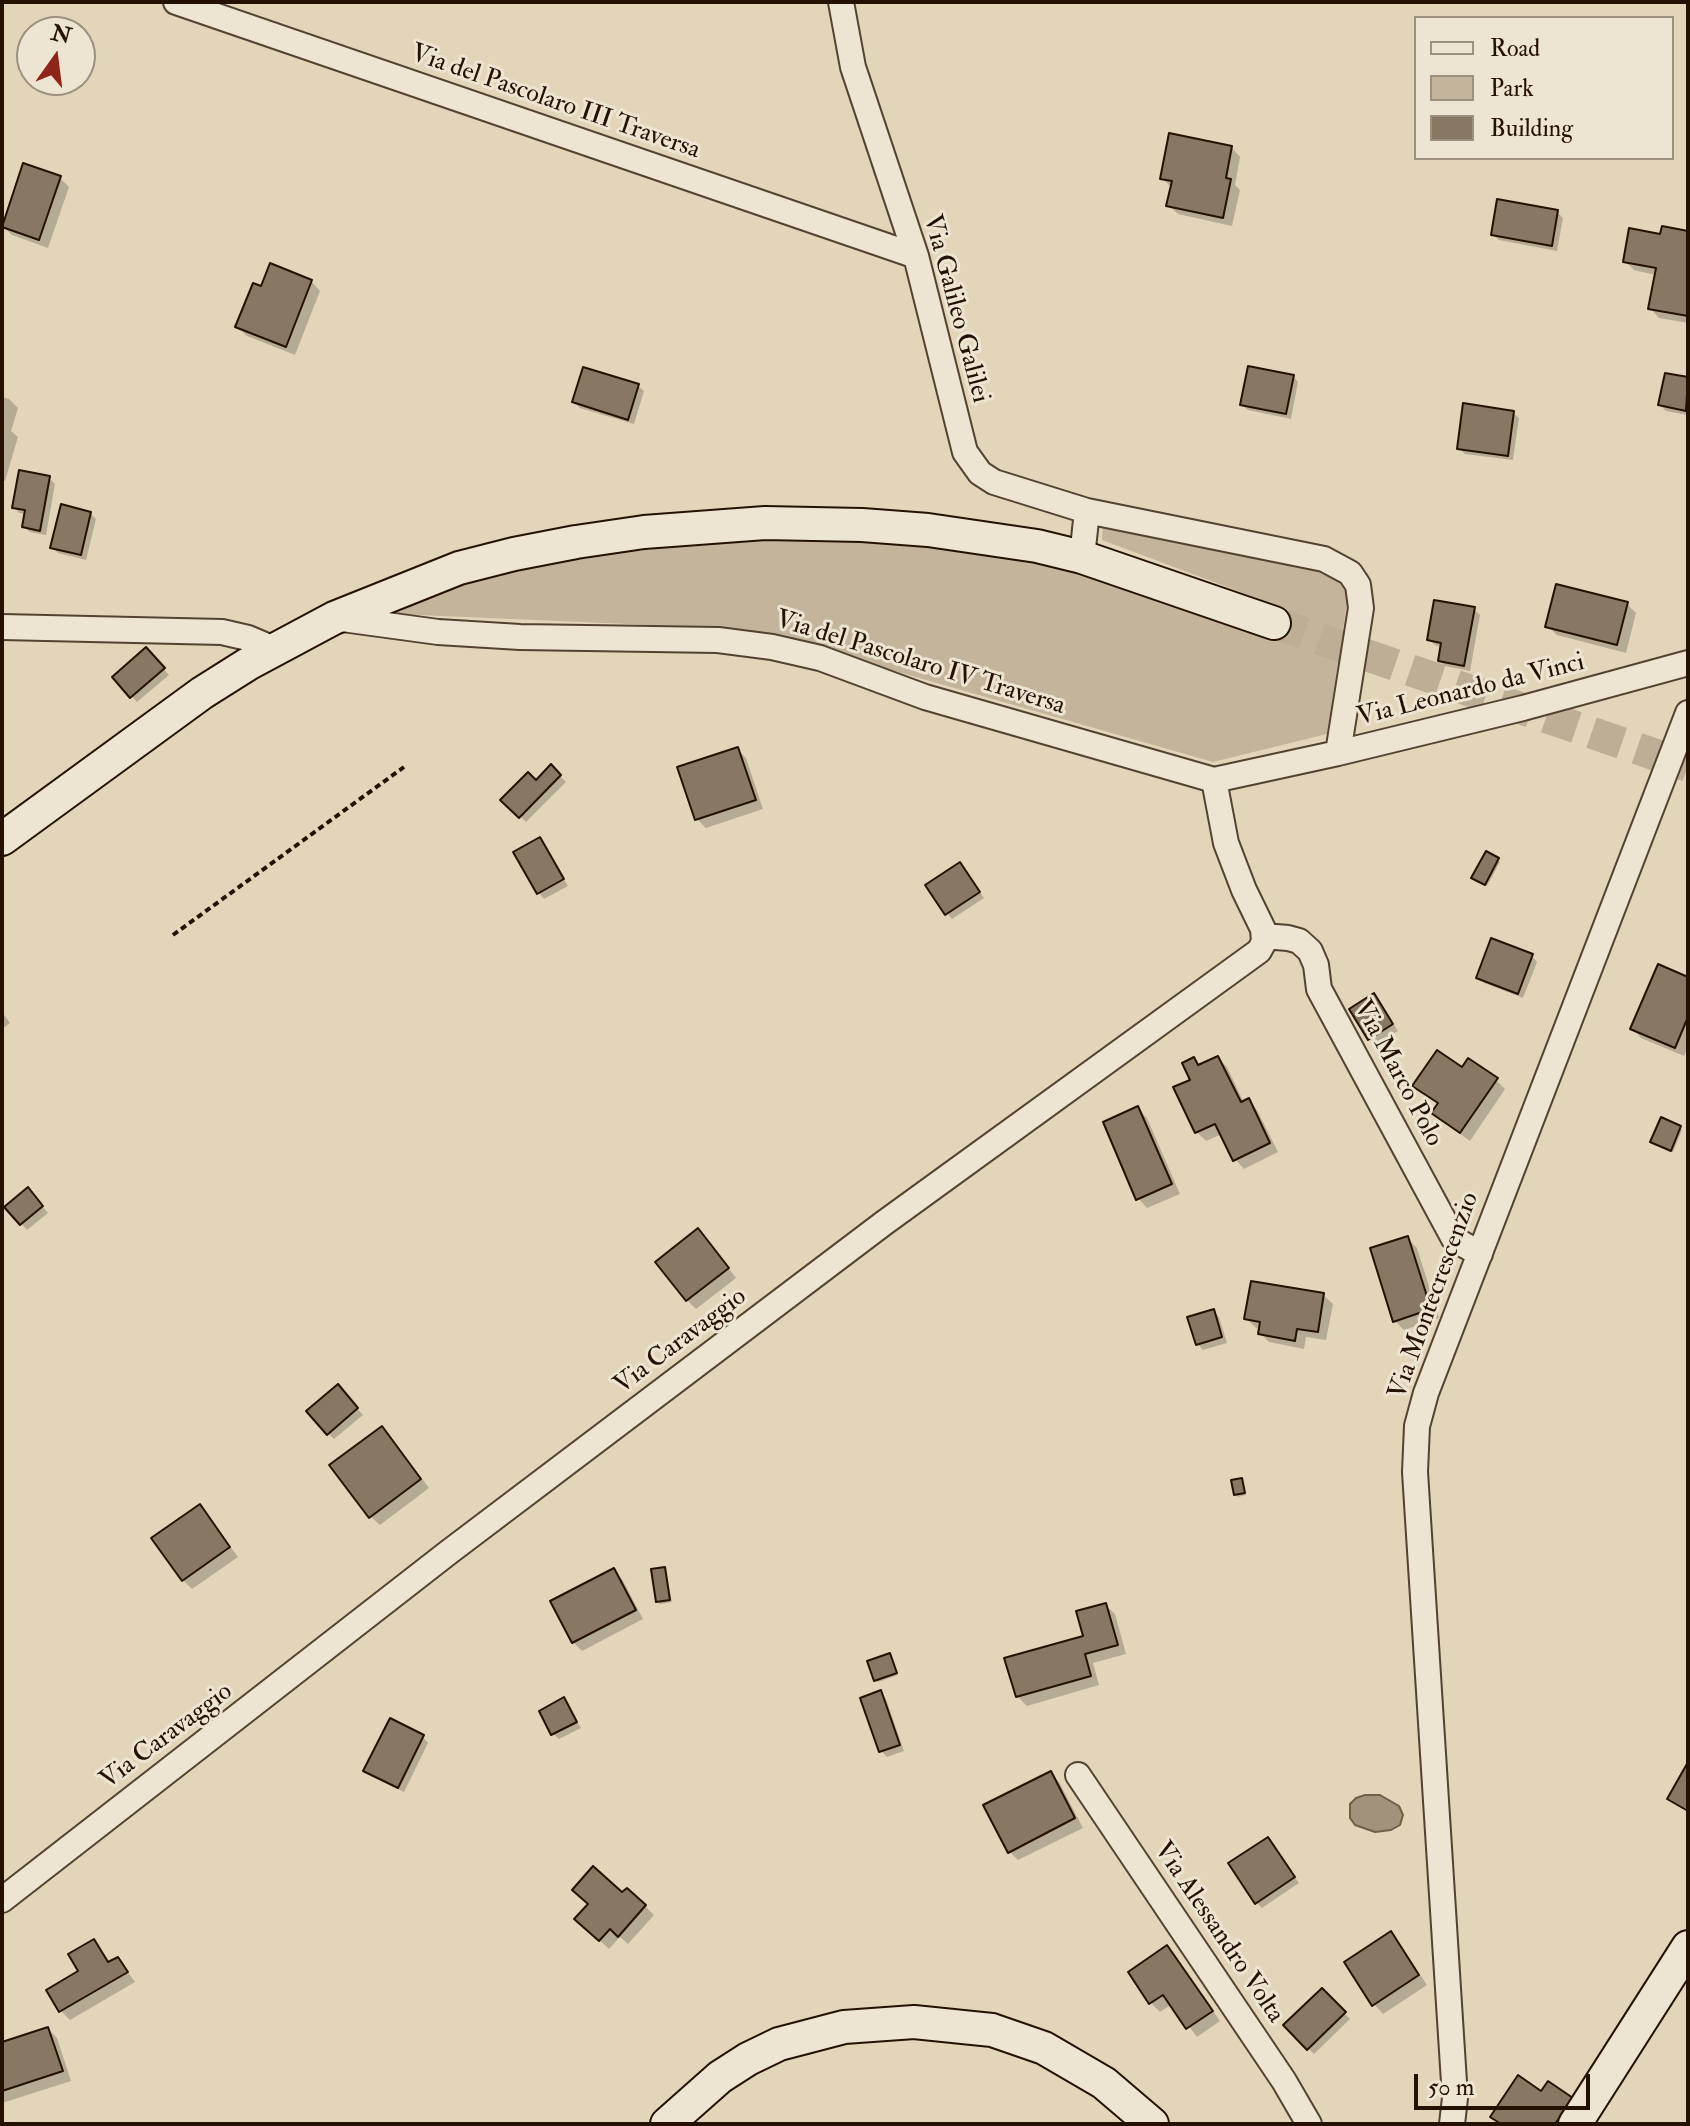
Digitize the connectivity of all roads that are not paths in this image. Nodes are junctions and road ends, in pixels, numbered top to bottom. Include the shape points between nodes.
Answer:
1 (176, 2) edge
2 (841, 2) edge
3 (916, 256) junction
4 (1087, 511) junction
5 (1082, 557) junction
6 (334, 618) junction
7 (1274, 623) tunnel mouth
8 (2, 627) edge
9 (274, 649) junction
10 (1688, 663) edge
11 (1688, 713) edge
12 (1338, 753) junction
13 (1214, 780) junction
14 (2, 839) edge
15 (1264, 936) junction
16 (1480, 1254) junction
17 (1078, 1775) dead end
18 (2, 1900) edge
19 (1688, 1947) edge
20 (667, 2124) edge
21 (1152, 2124) edge
22 (1309, 2124) edge
23 (1452, 2124) edge
24 (1575, 2124) edge

1 - 3 street, Via del Pascolaro III Traversa
2 - 3 street, Via Galileo Galilei via 856,78
3 - 4 street, Via Galileo Galilei via 969,460 1003,486
4 - 5 street
4 - 12 street, Via Leonardo da Vinci via 1324,559 1350,573 1358,585 1361,608
5 - 6 main road via 907,528 706,526 610,537 486,561
5 - 7 main road
6 - 9 main road
6 - 13 street, Via del Pascolaro IV Traversa via 479,635 760,644
8 - 9 street via 222,632
9 - 14 main road via 182,707
10 - 12 street, Via Leonardo da Vinci
11 - 16 street, Via Montecrescenzio
12 - 13 street, Via del Pascolaro IV Traversa
13 - 15 street via 1226,843
15 - 16 street, Via Marco Polo via 1299,941 1310,951 1319,989 1454,1239
15 - 18 street, Via Caravaggio via 1259,951 884,1223
16 - 23 street, Via Montecrescenzio via 1423,1404 1415,1459 1455,2098
17 - 22 street, Via Alessandro Volta
19 - 24 main road
20 - 21 main road via 720,2077 771,2048 844,2027 914,2022 992,2030 1044,2048 1104,2083

